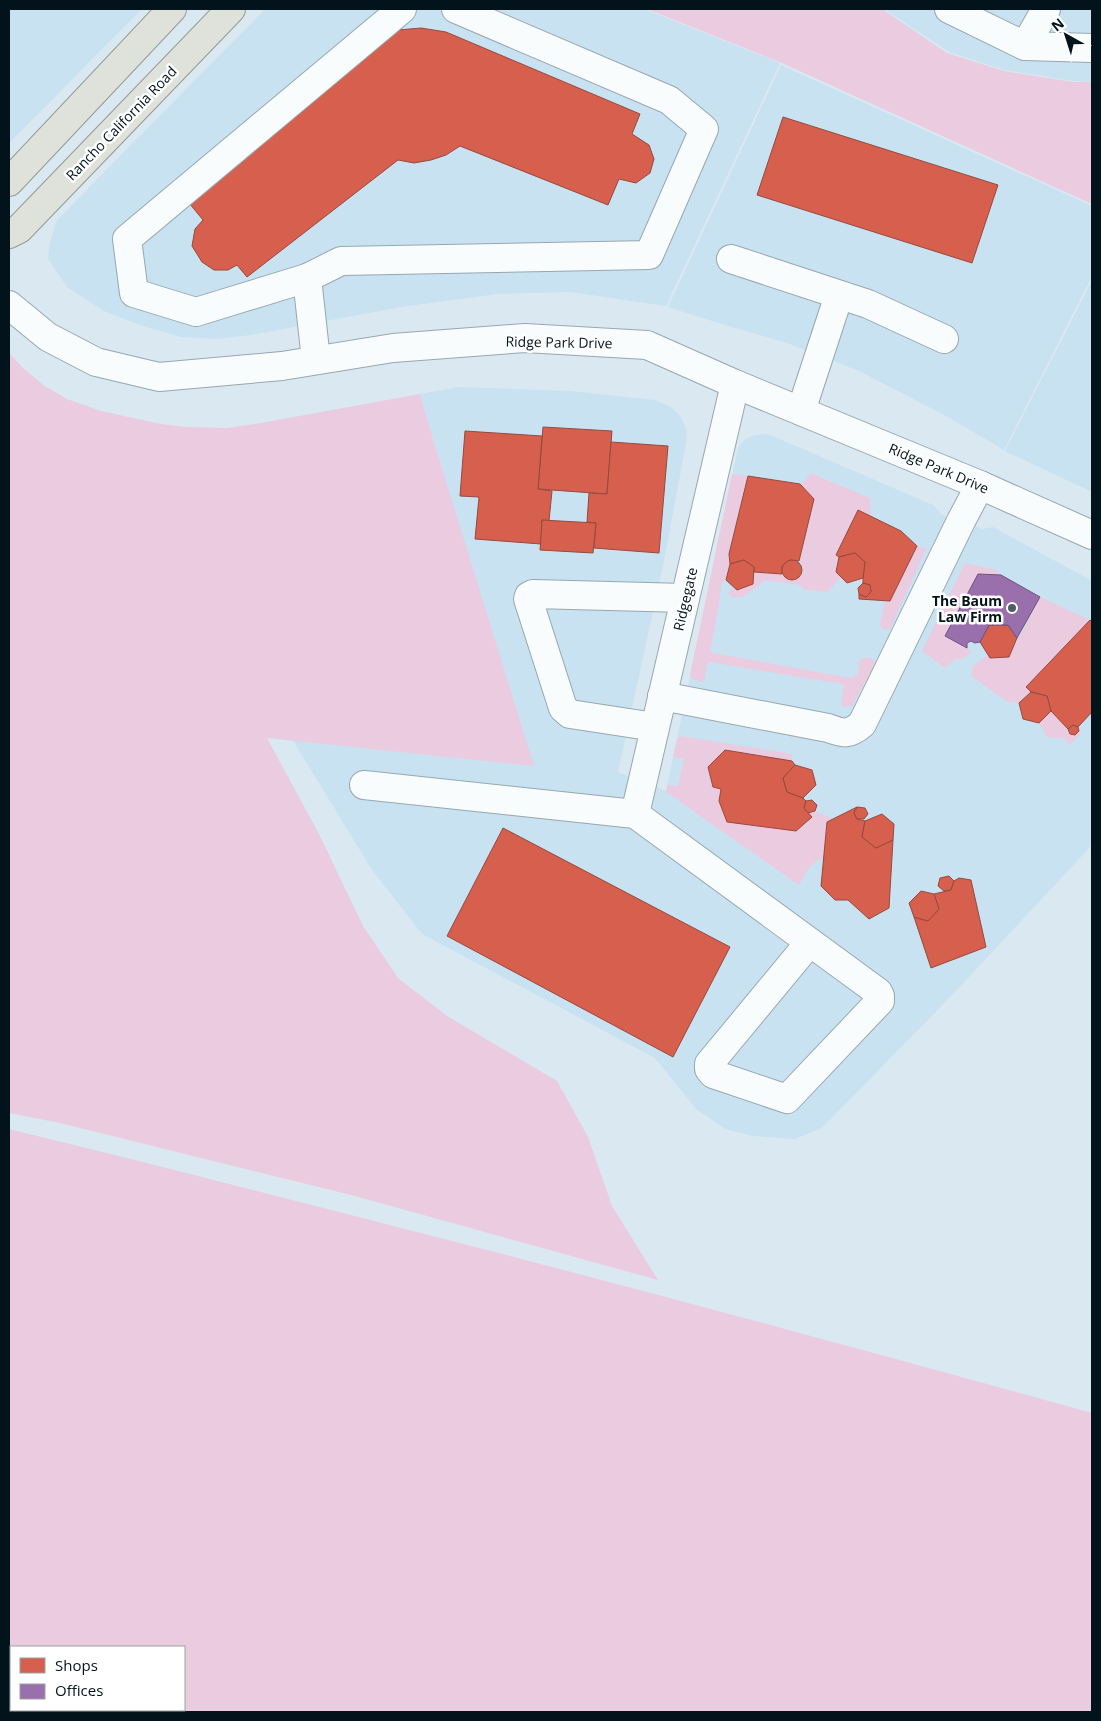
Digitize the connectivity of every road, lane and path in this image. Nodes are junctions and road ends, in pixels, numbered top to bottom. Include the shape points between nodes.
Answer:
1 (172, 9) edge
2 (231, 9) edge
3 (402, 9) edge
4 (456, 9) edge
5 (949, 9) edge
6 (1046, 9) edge
7 (1025, 46) junction
8 (1092, 48) edge
9 (9, 182) edge
10 (9, 234) edge
11 (731, 259) dead end
12 (307, 278) junction
13 (839, 294) junction
14 (9, 305) edge
15 (944, 339) dead end
16 (316, 360) junction
17 (735, 384) junction
18 (801, 411) junction
19 (980, 485) junction
20 (1092, 535) edge
21 (685, 598) junction
22 (662, 696) junction
23 (655, 727) junction
24 (364, 785) dead end
25 (635, 814) junction
26 (810, 942) junction

1 - 9 main road
2 - 10 main road, Rancho California Road via 20,229
3 - 12 street via 127,240 134,293 196,312
4 - 12 street via 669,100 704,129 649,255 342,261
5 - 7 street
6 - 7 street
7 - 8 street
11 - 13 street
12 - 16 street
13 - 15 street
13 - 18 street
14 - 16 street, Ridge Park Drive via 48,337 96,362 159,377
16 - 17 street, Ridge Park Drive via 393,348 525,338 647,345
17 - 18 street, Ridge Park Drive
17 - 21 street, Ridgegate
18 - 19 street, Ridge Park Drive
19 - 20 street, Ridge Park Drive
19 - 22 street via 862,724 855,730 840,732
21 - 22 street, Ridgegate
21 - 23 street via 533,594 528,600 566,712
22 - 23 street, Ridgegate
23 - 25 street, Ridgegate
24 - 25 street
25 - 26 street
26 - 26 street via 878,992 880,1001 787,1099 713,1074 709,1064

